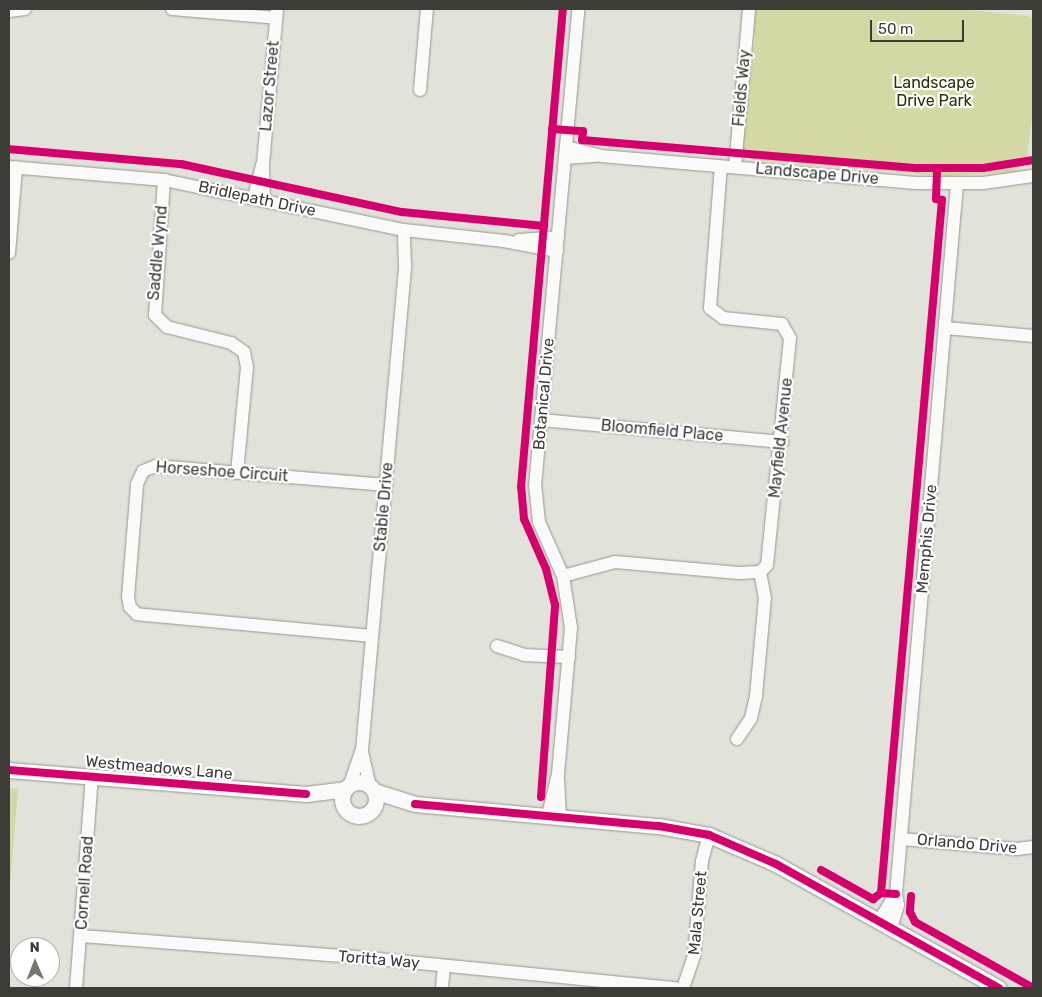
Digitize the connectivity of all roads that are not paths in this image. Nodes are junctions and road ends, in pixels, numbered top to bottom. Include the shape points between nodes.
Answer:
1 (24, 9) edge
2 (172, 9) edge
3 (427, 9) edge
4 (578, 9) edge
5 (749, 9) edge
6 (9, 11) edge
7 (276, 13) edge
8 (420, 90) dead end
9 (565, 153) junction
10 (721, 166) junction
11 (12, 167) edge
12 (735, 167) junction
13 (1033, 176) edge
14 (164, 180) junction
15 (957, 184) junction
16 (259, 198) junction
17 (409, 231) junction
18 (558, 237) junction
19 (504, 240) junction
20 (557, 251) junction
21 (9, 253) edge
22 (946, 328) junction
23 (1033, 336) edge
24 (541, 420) junction
25 (782, 442) junction
26 (237, 472) junction
27 (386, 485) junction
28 (760, 572) junction
29 (563, 576) junction
30 (372, 636) junction
31 (497, 646) dead end
32 (569, 657) junction
33 (737, 739) dead end
34 (362, 750) junction
35 (9, 770) edge
36 (92, 777) junction
37 (347, 786) junction
38 (372, 788) junction
39 (306, 794) junction
40 (415, 804) junction
41 (343, 807) junction
42 (372, 811) junction
43 (554, 816) junction
44 (709, 835) junction
45 (901, 839) junction
46 (1033, 847) edge
47 (885, 924) junction
48 (81, 936) junction
49 (444, 966) junction
50 (76, 988) edge
51 (442, 988) edge
52 (676, 988) edge
53 (683, 988) edge
54 (999, 988) edge

1 - 6 street
2 - 7 street
3 - 8 street
4 - 9 street, Botanical Drive
5 - 12 street, Fields Way
7 - 16 street, Lazor Street
9 - 10 street, Landscape Drive
9 - 18 street, Botanical Drive
10 - 12 street, Landscape Drive
10 - 25 street, Mayfield Avenue via 710,308 723,318 782,324 790,333
11 - 14 street, Bridlepath Drive
11 - 21 street
12 - 15 street, Landscape Drive
13 - 15 street, Landscape Drive via 983,184
14 - 16 street, Bridlepath Drive
14 - 26 street, Saddle Wynd via 155,315 168,327 231,343 244,352 247,367
15 - 22 street, Memphis Drive
16 - 17 street, Bridlepath Drive
17 - 19 street, Bridlepath Drive
17 - 27 street, Stable Drive
18 - 19 street, Bridlepath Drive
18 - 20 street, Botanical Drive
19 - 20 street, Bridlepath Drive
20 - 24 street, Botanical Drive
22 - 23 street
22 - 45 street, Memphis Drive
24 - 25 street, Bloomfield Place
24 - 29 street, Botanical Drive via 535,504 539,522
25 - 28 street, Mayfield Avenue via 769,557
26 - 27 street, Horseshoe Circuit
26 - 30 street, Horseshoe Circuit via 156,466 143,471 137,484 128,597 133,610 146,616
27 - 30 street, Stable Drive
28 - 29 street via 615,562
28 - 33 street via 765,598 756,696 751,718
29 - 32 street, Botanical Drive via 571,628
30 - 34 street, Stable Drive
31 - 32 street via 524,655
32 - 43 street, Botanical Drive
34 - 37 street, Stable Drive
34 - 38 street, Stable Drive
35 - 36 street, Westmeadows Lane
36 - 39 street, Westmeadows Lane
36 - 48 street, Cornell Road
37 - 38 street via 361,782
37 - 39 street, Westmeadows Lane
37 - 41 street via 341,798
38 - 40 street
38 - 42 street via 376,801
39 - 41 street, Westmeadows Lane
40 - 42 street
40 - 43 street
41 - 42 street via 356,816
43 - 44 street via 660,826
44 - 47 street via 752,852
44 - 53 street, Mala Street via 702,861 694,956
45 - 46 street, Orlando Drive via 1017,849
45 - 47 street, Memphis Drive via 896,894
47 - 54 street
48 - 49 street, Toritta Way
48 - 50 street, Cornell Road
49 - 51 street
49 - 52 street, Toritta Way

